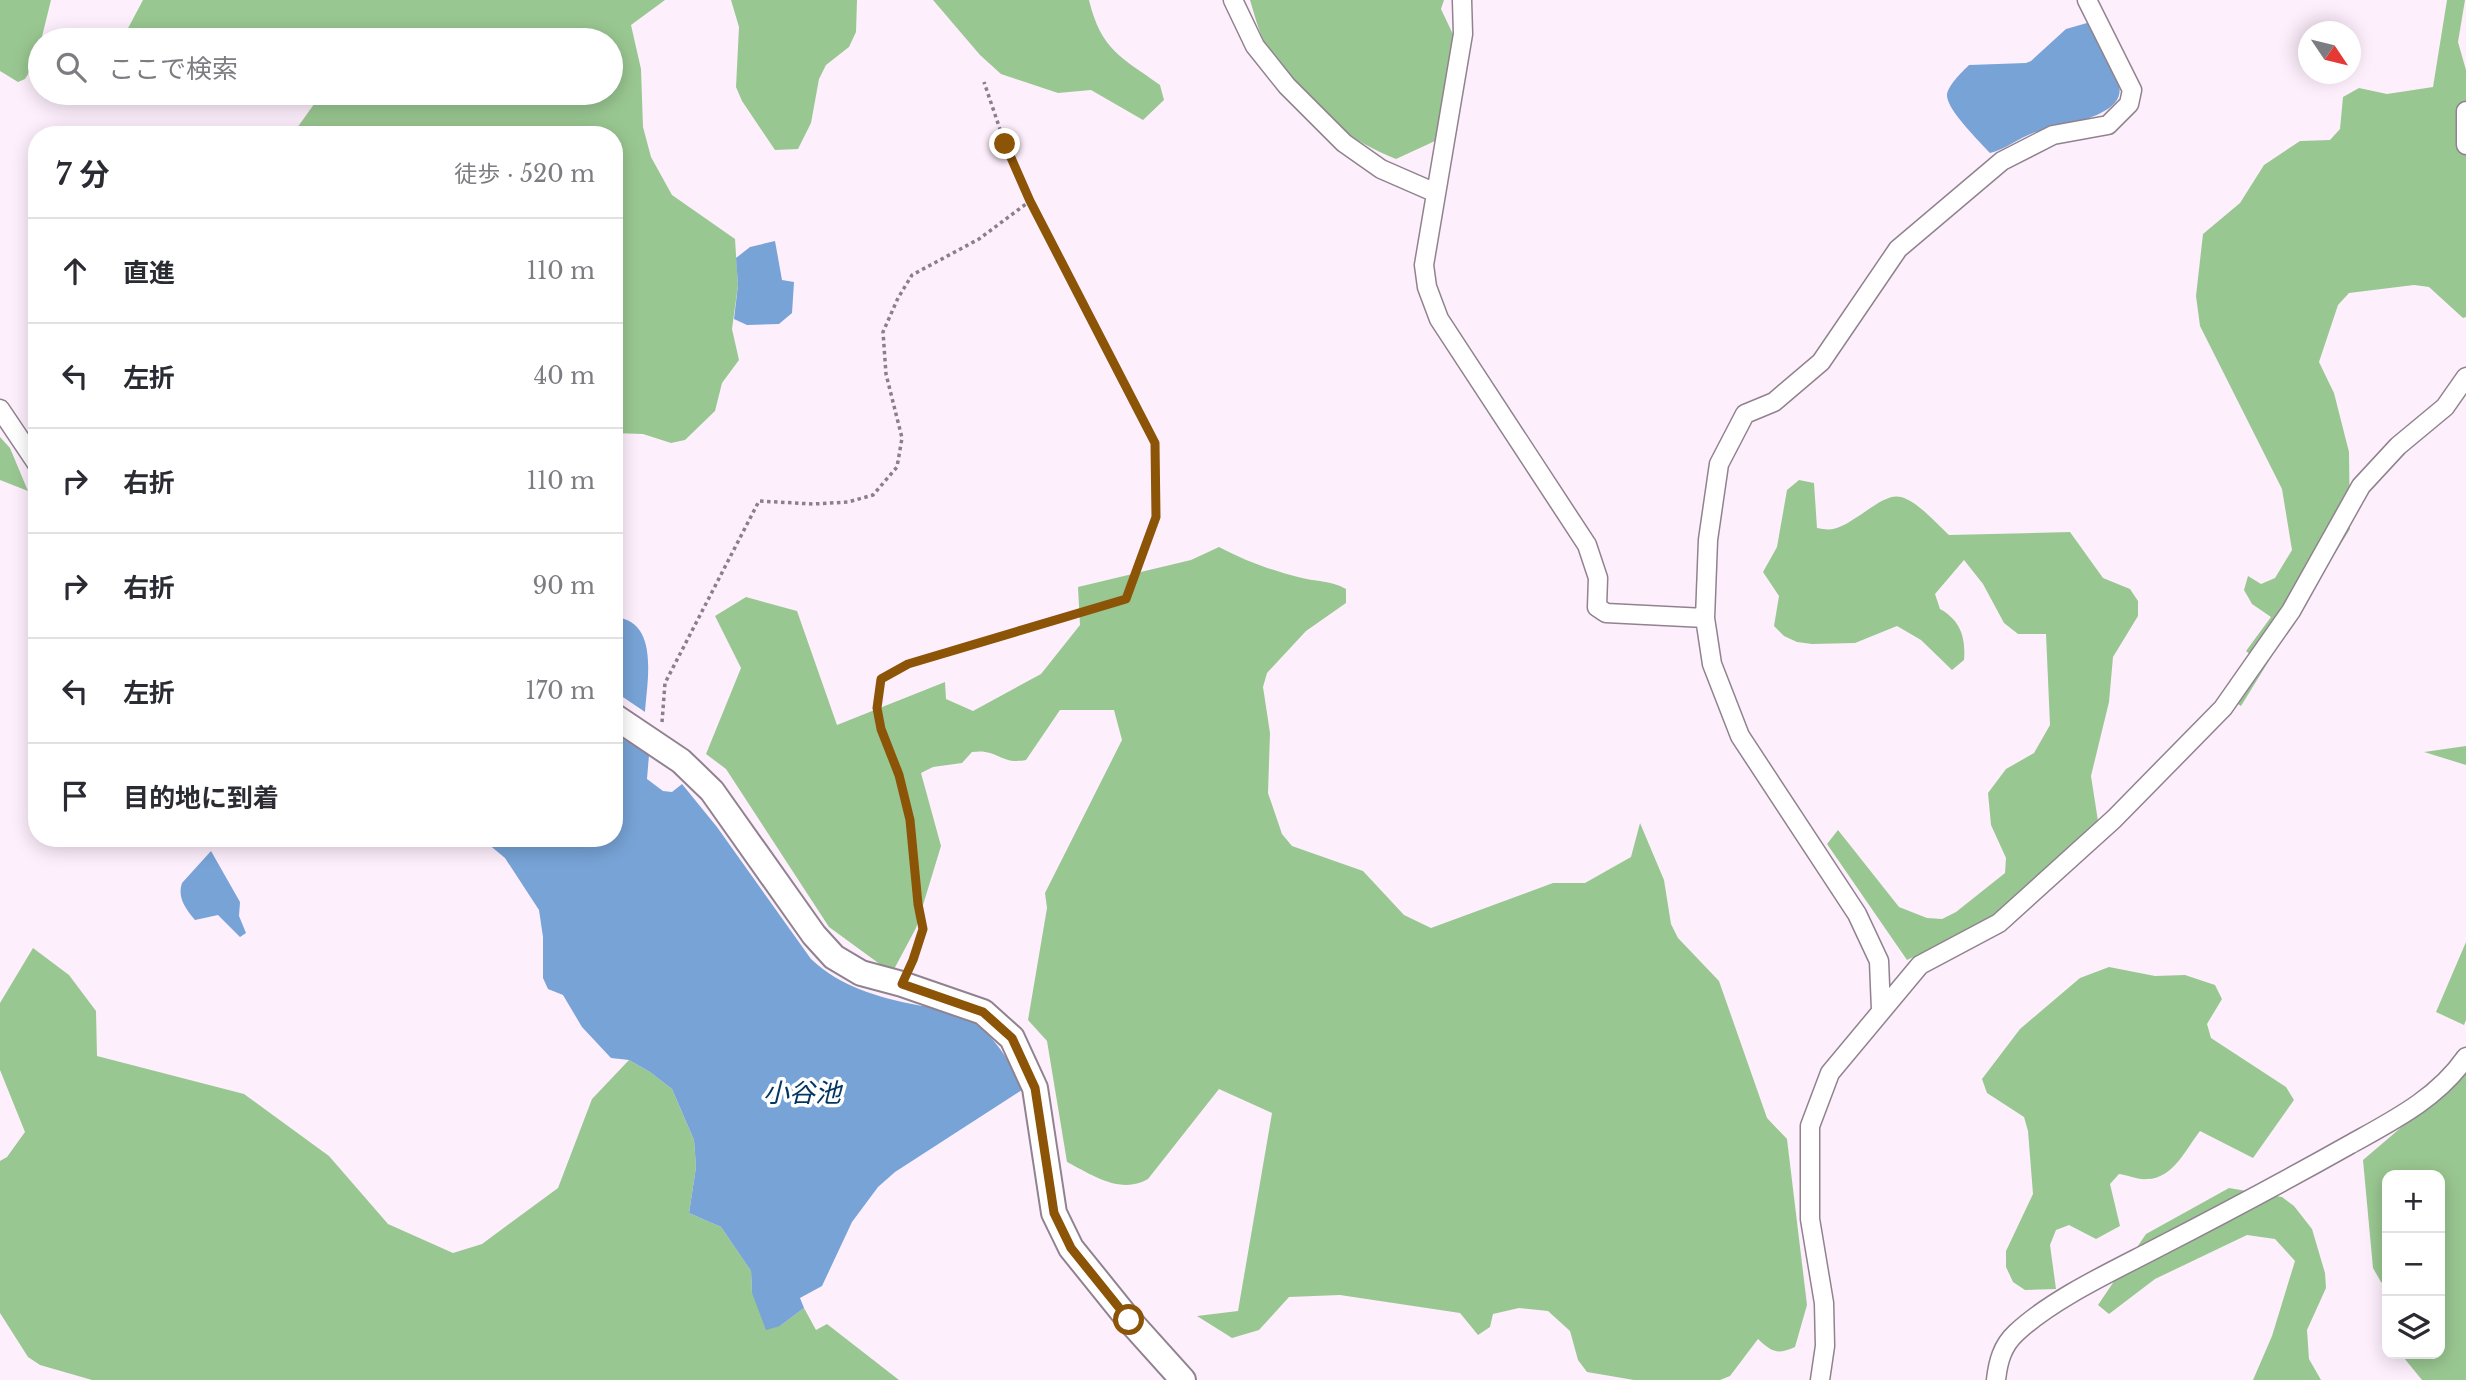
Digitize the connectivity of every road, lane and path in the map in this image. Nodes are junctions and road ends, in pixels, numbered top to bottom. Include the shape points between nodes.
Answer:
1 (1233, 0) edge
2 (1462, 0) edge
3 (2087, 0) edge
4 (984, 82) dead end
5 (2466, 111) edge
6 (2466, 145) edge
7 (1436, 193) junction
8 (1030, 201) junction
9 (2466, 377) edge
10 (0, 409) edge
11 (28, 451) edge
12 (1705, 618) junction
13 (623, 721) edge
14 (657, 742) junction
15 (902, 984) junction
16 (1881, 1010) junction
17 (2466, 1057) edge
18 (1183, 1380) edge
19 (1820, 1380) edge
20 (1996, 1380) edge

1 - 7 street via 1255,46 1344,143 1381,169
2 - 7 street via 1463,34
3 - 12 street via 2132,90 2129,104 2108,125 2053,135 2002,161 1898,249 1821,362 1774,402 1745,414 1719,464 1708,540
4 - 8 path
5 - 6 street
7 - 12 street via 1424,265 1439,319 1587,545 1598,578 1597,607 1606,613
8 - 14 path via 979,239 912,275 883,332 886,374 902,438 897,467 873,495 848,502 759,501 665,683
8 - 15 path via 1155,443 1156,517 1126,599 908,664 881,679 877,708 910,820 923,929
9 - 16 street via 2445,407 2398,446 2361,486 2291,611 2223,708 2114,819 1999,923 1920,965
10 - 11 street
12 - 16 street via 1712,664 1740,736 1857,914 1879,961
13 - 14 street
14 - 15 street via 712,791 834,957 861,973
15 - 18 street via 983,1012 1012,1038 1035,1088 1054,1213 1071,1248
16 - 19 street via 1830,1073 1810,1126 1810,1219 1824,1303
17 - 20 street via 2414,1109 2050,1307 2015,1333 1999,1356

